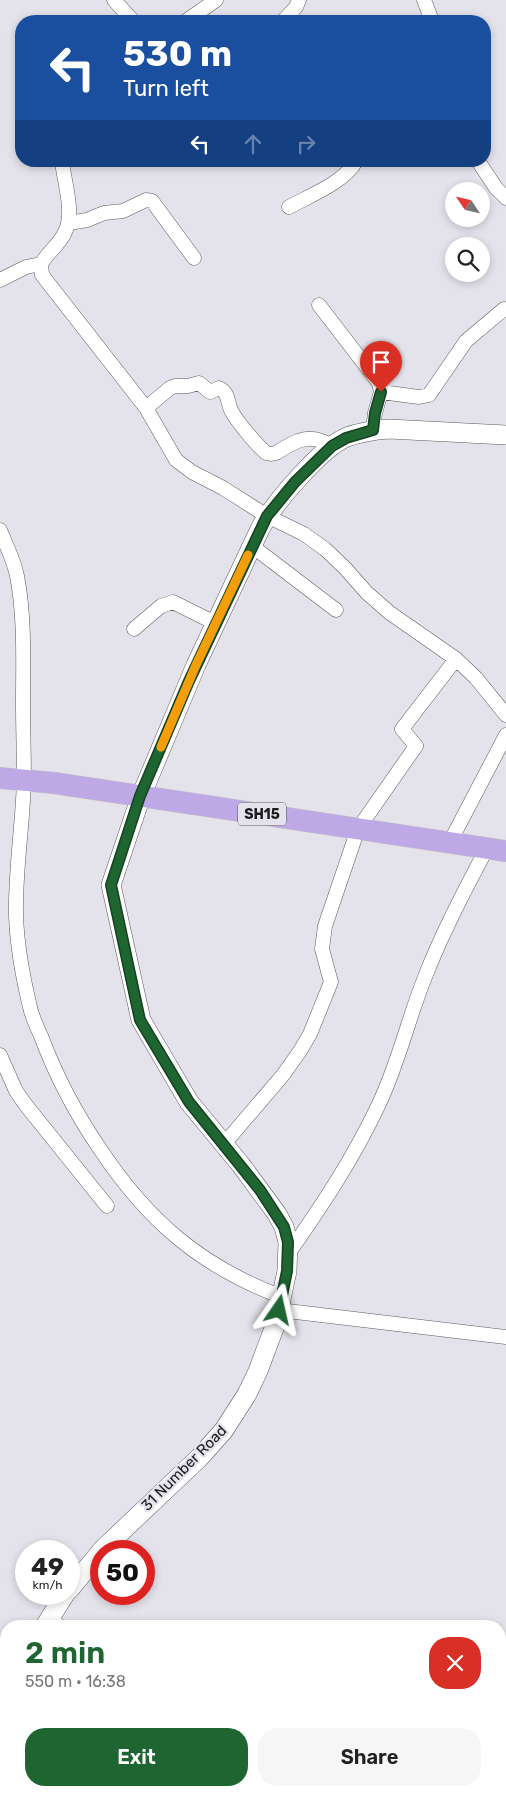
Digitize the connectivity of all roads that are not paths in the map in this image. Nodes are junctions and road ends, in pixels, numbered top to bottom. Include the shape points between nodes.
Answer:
1 (114, 0) edge
2 (216, 0) edge
3 (299, 0) edge
4 (424, 0) edge
5 (128, 15) edge
6 (195, 15) edge
7 (289, 15) edge
8 (430, 15) edge
9 (63, 167) edge
10 (352, 167) edge
11 (482, 167) edge
12 (506, 198) edge
13 (289, 207) dead end
14 (69, 223) junction
15 (194, 258) dead end
16 (42, 264) junction
17 (0, 280) edge
18 (319, 305) dead end
19 (504, 309) dead end
20 (381, 392) junction
21 (146, 408) junction
22 (373, 430) junction
23 (506, 435) edge
24 (332, 446) junction
25 (267, 516) junction
26 (0, 530) edge
27 (252, 546) junction
28 (336, 610) dead end
29 (216, 623) junction
30 (134, 628) dead end
31 (456, 659) junction
32 (506, 715) edge
33 (506, 735) edge
34 (14, 779) edge
35 (140, 796) junction
36 (358, 829) junction
37 (450, 842) junction
38 (497, 849) edge
39 (0, 1055) edge
40 (224, 1144) junction
41 (106, 1206) dead end
42 (288, 1254) junction
43 (279, 1311) junction
44 (506, 1337) edge
45 (80, 1577) edge
46 (60, 1605) edge
47 (53, 1620) edge

1 - 5 street
2 - 6 street
3 - 7 street
4 - 8 street
9 - 14 street
10 - 13 street via 340,179
11 - 12 street
14 - 15 street via 124,211 152,200
14 - 16 street
16 - 17 street
16 - 21 street via 42,275 48,284
18 - 20 street via 377,379
19 - 20 street via 466,341 429,395 419,397
20 - 22 street
21 - 24 street via 170,388 197,383 210,392 219,388 223,390 232,414 266,453 276,453 308,438
21 - 25 street via 176,460
22 - 23 main road, 31 Number Road
22 - 24 main road, 31 Number Road
24 - 25 main road, 31 Number Road via 295,482
25 - 27 main road, 31 Number Road
25 - 31 street via 304,534 325,549 367,593
26 - 34 street via 17,574 24,657
27 - 28 street
27 - 29 main road, 31 Number Road
29 - 30 street via 173,602 161,606
29 - 35 main road, 31 Number Road
31 - 32 street
31 - 36 street via 402,729 416,746
33 - 37 street
34 - 35 main road, SH15
34 - 43 street via 18,855 16,917 30,1010 49,1058 80,1119 141,1204 164,1228 220,1269 250,1285
35 - 36 main road, SH15
35 - 40 main road, 31 Number Road via 111,885 140,1020 189,1102
36 - 37 main road, SH15
36 - 40 street via 323,936 322,949 330,989 310,1034 293,1062
37 - 38 main road, SH15
38 - 42 street via 455,911 428,969 379,1104 365,1133
39 - 41 street via 25,1104
40 - 42 main road, 31 Number Road via 277,1214 284,1227
42 - 43 main road, 31 Number Road
43 - 44 street
43 - 45 main road, 31 Number Road via 258,1372 224,1430 102,1550
46 - 47 main road

